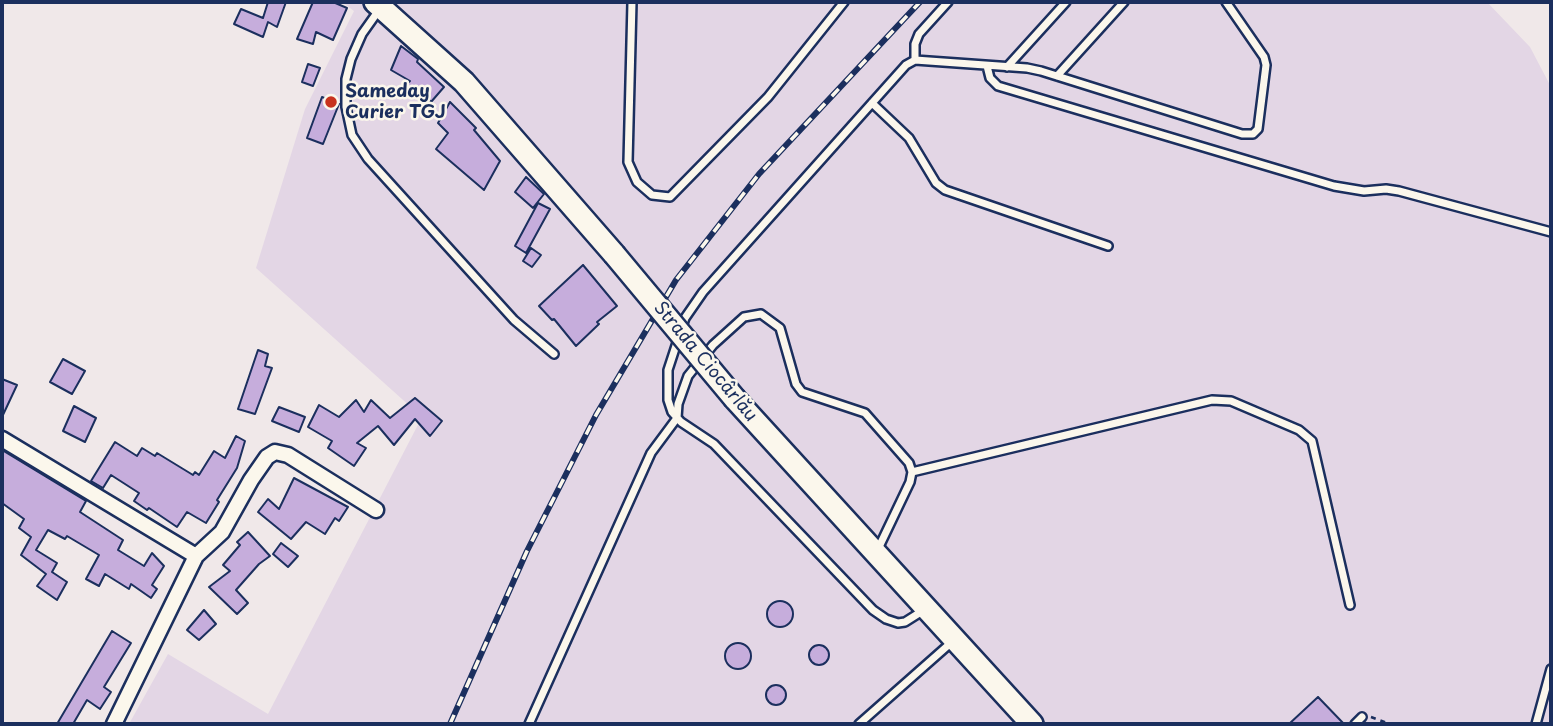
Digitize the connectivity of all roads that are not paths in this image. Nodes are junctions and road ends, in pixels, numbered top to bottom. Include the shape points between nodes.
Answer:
1 (632, 2) edge
2 (844, 2) edge
3 (948, 2) edge
4 (1066, 2) edge
5 (1124, 2) edge
6 (1226, 2) edge
7 (381, 3) edge
8 (915, 60) junction
9 (986, 66) junction
10 (1007, 67) junction
11 (1057, 76) junction
12 (872, 103) junction
13 (1551, 232) edge
14 (1108, 246) dead end
15 (554, 354) dead end
16 (677, 418) junction
17 (2, 439) edge
18 (912, 471) junction
19 (376, 510) dead end
20 (877, 553) junction
21 (196, 556) junction
22 (1350, 605) dead end
23 (927, 608) junction
24 (955, 638) junction
25 (1551, 668) edge
26 (1362, 718) road end
27 (114, 724) edge
28 (529, 724) edge
29 (859, 724) edge
30 (1032, 724) edge
31 (1355, 724) edge
32 (1535, 724) edge

1 - 2 lane via 628,162 637,182 652,195 670,197 768,97
3 - 8 lane via 919,34
4 - 10 lane
5 - 11 lane
6 - 11 lane via 1266,65 1258,129 1253,134
7 - 15 lane via 362,34 345,79 352,135 368,159 514,320
7 - 20 main road, Strada Ciocârlău, bridge via 464,82 735,399
8 - 9 lane
8 - 12 lane
9 - 10 lane
9 - 13 lane via 998,86 1334,186 1399,191
10 - 11 lane
12 - 14 lane via 909,138 945,190
12 - 16 lane via 692,304 668,370 668,400
16 - 18 lane via 688,376 713,345 744,317 761,314 780,328 802,392 865,413
16 - 23 lane via 714,444 873,610 898,623
16 - 28 lane via 651,453
17 - 21 street
18 - 20 lane
18 - 22 lane via 1212,400 1231,401 1299,430 1312,441
19 - 21 street via 288,455 275,452 251,480 222,531
20 - 23 main road, Strada Ciocârlău
21 - 27 street
23 - 24 main road, Strada Ciocârlău
24 - 29 lane
24 - 30 main road, Strada Ciocârlău
25 - 32 lane
26 - 31 lane

